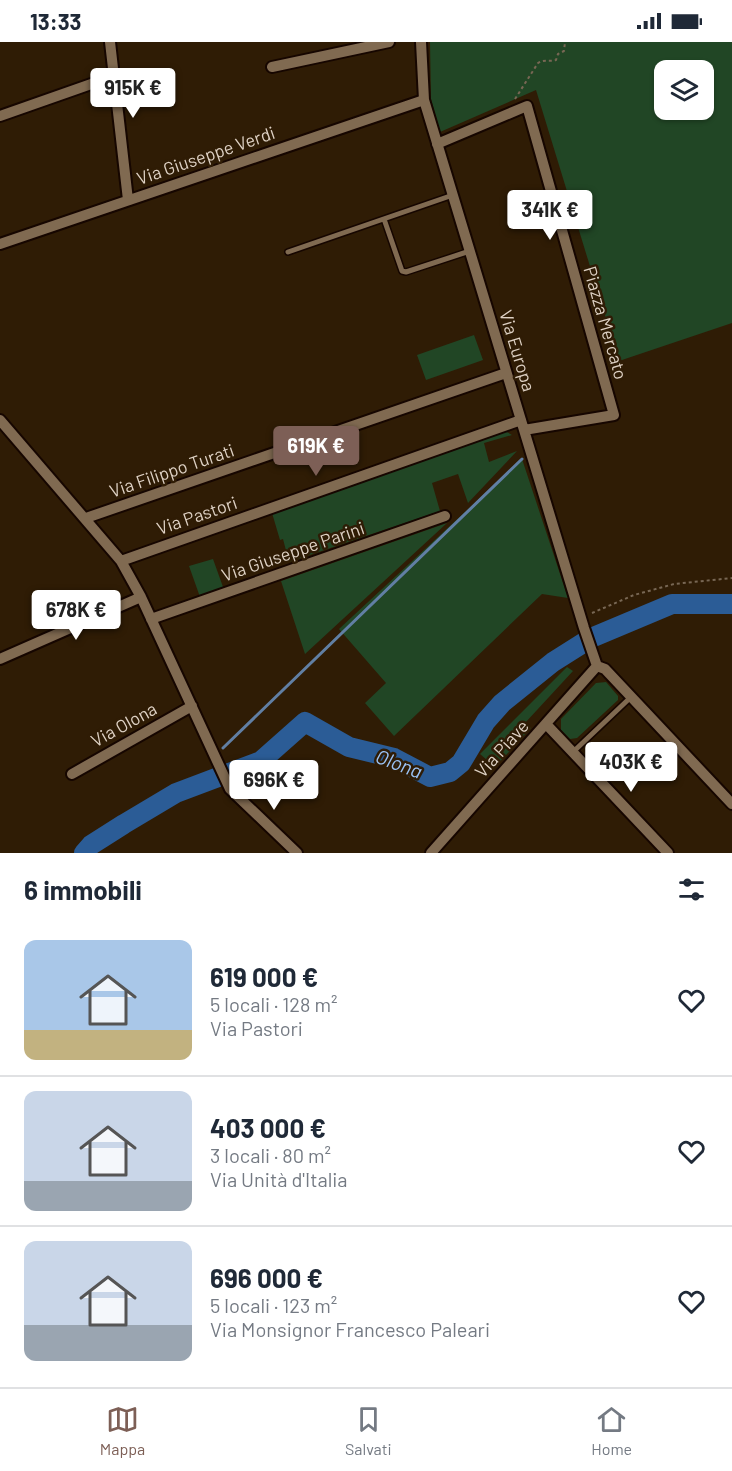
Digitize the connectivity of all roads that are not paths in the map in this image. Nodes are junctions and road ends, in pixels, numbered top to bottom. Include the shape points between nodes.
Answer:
1 (110, 42) edge
2 (389, 42) edge
3 (421, 42) edge
4 (272, 67) dead end
5 (114, 76) junction
6 (424, 100) junction
7 (0, 116) edge
8 (437, 144) junction
9 (453, 195) junction
10 (128, 200) junction
11 (384, 219) junction
12 (0, 244) edge
13 (470, 251) junction
14 (288, 252) dead end
15 (506, 373) junction
16 (0, 420) edge
17 (522, 425) junction
18 (445, 516) dead end
19 (86, 518) junction
20 (121, 561) junction
21 (141, 597) junction
22 (151, 619) junction
23 (0, 660) edge
24 (597, 666) junction
25 (631, 697) junction
26 (192, 706) junction
27 (547, 725) junction
28 (573, 752) junction
29 (72, 774) dead end
30 (732, 804) edge
31 (297, 853) edge
32 (431, 853) edge
33 (668, 853) edge

1 - 5 street
2 - 4 street
3 - 6 street, Via Europa
5 - 7 street
5 - 10 street
6 - 8 street, Via Europa
6 - 10 street, Via Giuseppe Verdi
8 - 9 street, Via Europa
8 - 17 street, Piazza Mercato via 527,106 614,416
9 - 11 lane
9 - 13 street, Via Europa
10 - 12 street, Via Giuseppe Verdi
11 - 13 lane via 402,271
11 - 14 lane
13 - 15 street, Via Europa
15 - 17 street, Via Europa
15 - 19 street, Via Filippo Turati
16 - 19 street
17 - 20 street, Via Pastori
17 - 24 street, Via Europa
18 - 22 street, Via Giuseppe Parini
19 - 20 street
20 - 21 street
21 - 22 street
21 - 23 street
22 - 26 street
24 - 25 street via 605,669
24 - 27 street, Via Piave
25 - 28 lane
25 - 30 street
26 - 29 street, Via Olona
26 - 31 street via 230,789
27 - 28 street
27 - 32 street, Via Piave
28 - 33 street

